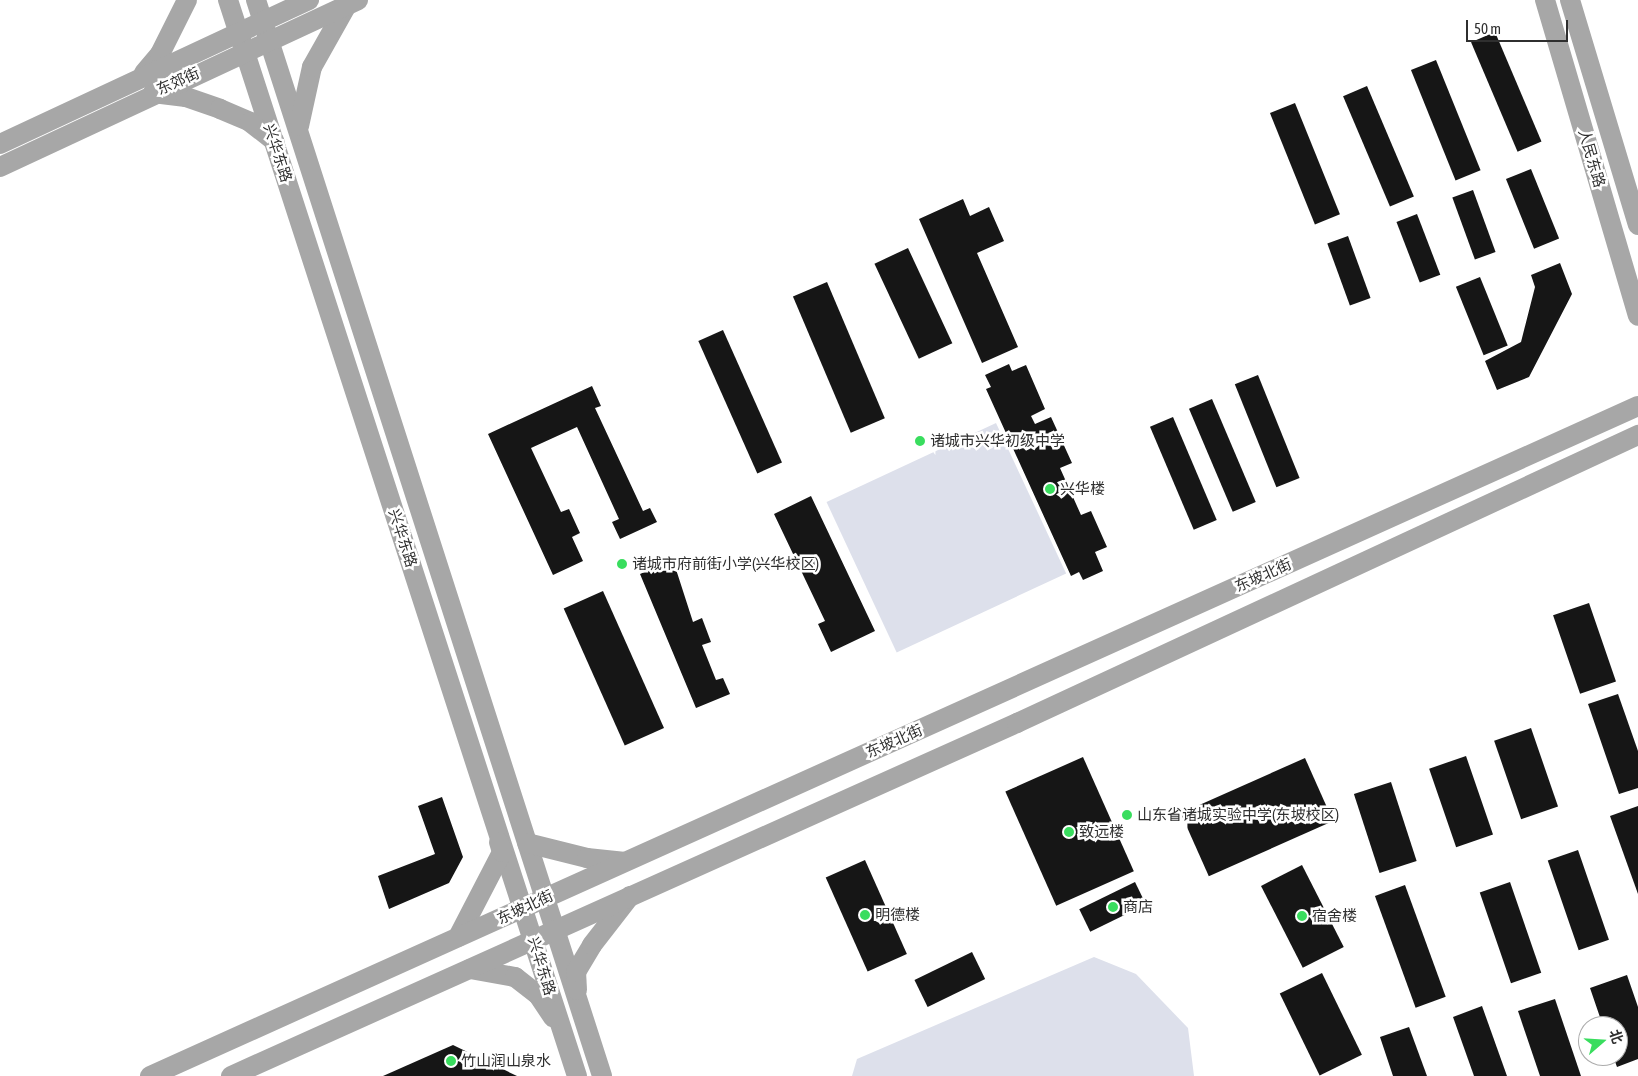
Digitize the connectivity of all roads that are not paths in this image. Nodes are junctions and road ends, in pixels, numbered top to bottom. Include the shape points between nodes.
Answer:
1 (187, 0) edge
2 (228, 0) edge
3 (256, 0) edge
4 (309, 0) edge
5 (1545, 0) edge
6 (1570, 0) edge
7 (353, 3) edge
8 (262, 20) junction
9 (238, 32) junction
10 (269, 40) junction
11 (245, 52) junction
12 (145, 85) junction
13 (298, 128) junction
14 (275, 142) junction
15 (0, 144) edge
16 (0, 167) edge
17 (1638, 225) edge
18 (1638, 316) edge
19 (1638, 406) edge
20 (1638, 435) edge
21 (497, 830) junction
22 (527, 843) junction
23 (625, 862) junction
24 (634, 891) junction
25 (546, 897) junction
26 (525, 909) junction
27 (555, 928) junction
28 (458, 937) junction
29 (534, 938) junction
30 (468, 969) junction
31 (578, 1002) junction
32 (563, 1032) junction
33 (150, 1076) edge
34 (231, 1076) edge
35 (577, 1076) edge
36 (602, 1076) edge

1 - 12 main road
2 - 9 main road, 兴华东路
3 - 8 main road
4 - 8 main road, 东郊街
5 - 18 main road, 人民东路
6 - 17 main road, 人民东路
7 - 10 main road, 东郊街
7 - 13 main road via 312,67
8 - 9 main road, 东郊街
8 - 10 main road
9 - 11 main road, 兴华东路
9 - 12 main road, 东郊街
10 - 11 main road, 东郊街
10 - 13 main road
11 - 12 main road, 东郊街
11 - 14 main road, 兴华东路
12 - 14 main road via 250,122
12 - 15 main road, 东郊街
12 - 16 main road, 东郊街
13 - 22 main road
14 - 21 main road, 兴华东路
19 - 23 main road, 东坡北街
20 - 24 main road, 东坡北街 via 1017,723
21 - 26 main road, 兴华东路
21 - 28 main road via 502,852
22 - 23 main road via 587,858
22 - 25 main road
23 - 25 main road, 东坡北街
24 - 27 main road, 东坡北街
24 - 31 main road via 604,926 576,972
25 - 26 main road, 东坡北街
25 - 27 main road
26 - 28 main road, 东坡北街
26 - 29 main road, 兴华东路
27 - 29 main road, 东坡北街
27 - 31 main road
28 - 33 main road, 东坡北街
29 - 30 main road, 东坡北街
29 - 32 main road, 兴华东路
30 - 32 main road via 515,978 538,995
30 - 34 main road, 东坡北街
31 - 36 main road
32 - 35 main road, 兴华东路

